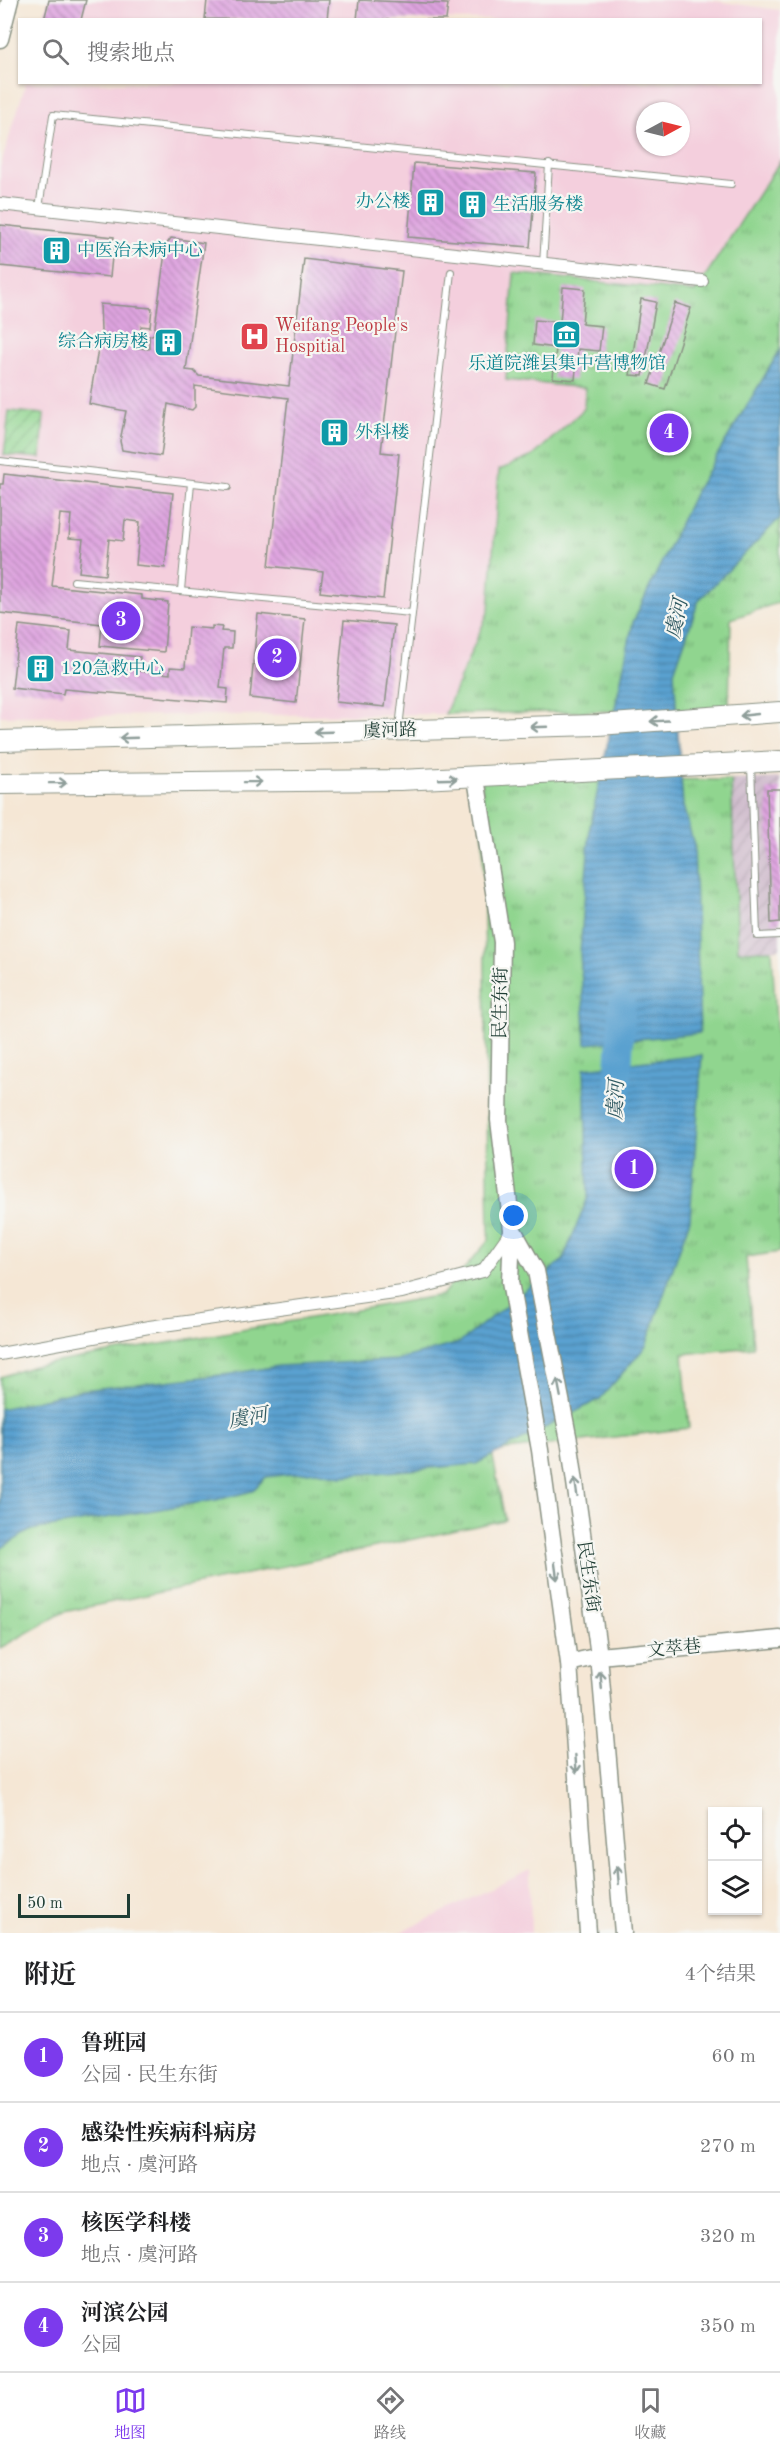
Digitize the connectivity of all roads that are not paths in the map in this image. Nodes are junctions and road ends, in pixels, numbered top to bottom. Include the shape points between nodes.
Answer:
1 (10, 0) edge
2 (0, 39) edge
3 (549, 164) junction
4 (731, 184) dead end
5 (0, 204) edge
6 (39, 208) junction
7 (543, 266) junction
8 (451, 272) dead end
9 (702, 281) dead end
10 (0, 461) edge
11 (191, 483) junction
12 (228, 487) dead end
13 (74, 581) dead end
14 (182, 590) junction
15 (411, 613) junction
16 (780, 712) edge
17 (399, 730) junction
18 (0, 741) edge
19 (780, 761) edge
20 (751, 763) junction
21 (476, 778) junction
22 (0, 784) edge
23 (780, 935) edge
24 (512, 1229) junction
25 (0, 1354) edge
26 (780, 1639) edge
27 (599, 1656) junction
28 (569, 1663) junction
29 (588, 1933) edge
30 (623, 1933) edge

1 - 2 street
3 - 4 lane
3 - 6 lane via 53,115
3 - 7 lane
5 - 6 street
6 - 7 street
7 - 9 street
8 - 15 lane
10 - 11 lane
11 - 12 lane
11 - 14 lane
13 - 14 lane
14 - 15 lane
15 - 17 lane
16 -> 17 main road, 虞河路 via 598,725
17 -> 18 main road, 虞河路
19 - 20 main road
20 - 21 main road
20 - 23 lane via 757,936
22 -> 21 main road
21 - 24 street, 民生东街 via 502,942 499,1120
24 - 25 street via 483,1271 402,1292 149,1327
27 -> 24 street, 民生东街 via 570,1446 536,1271
24 -> 28 street, 民生东街 via 510,1282 540,1450
26 - 27 street, 文萃巷
27 - 28 street, 文萃巷
30 -> 27 street, 民生东街
28 -> 29 street, 民生东街

